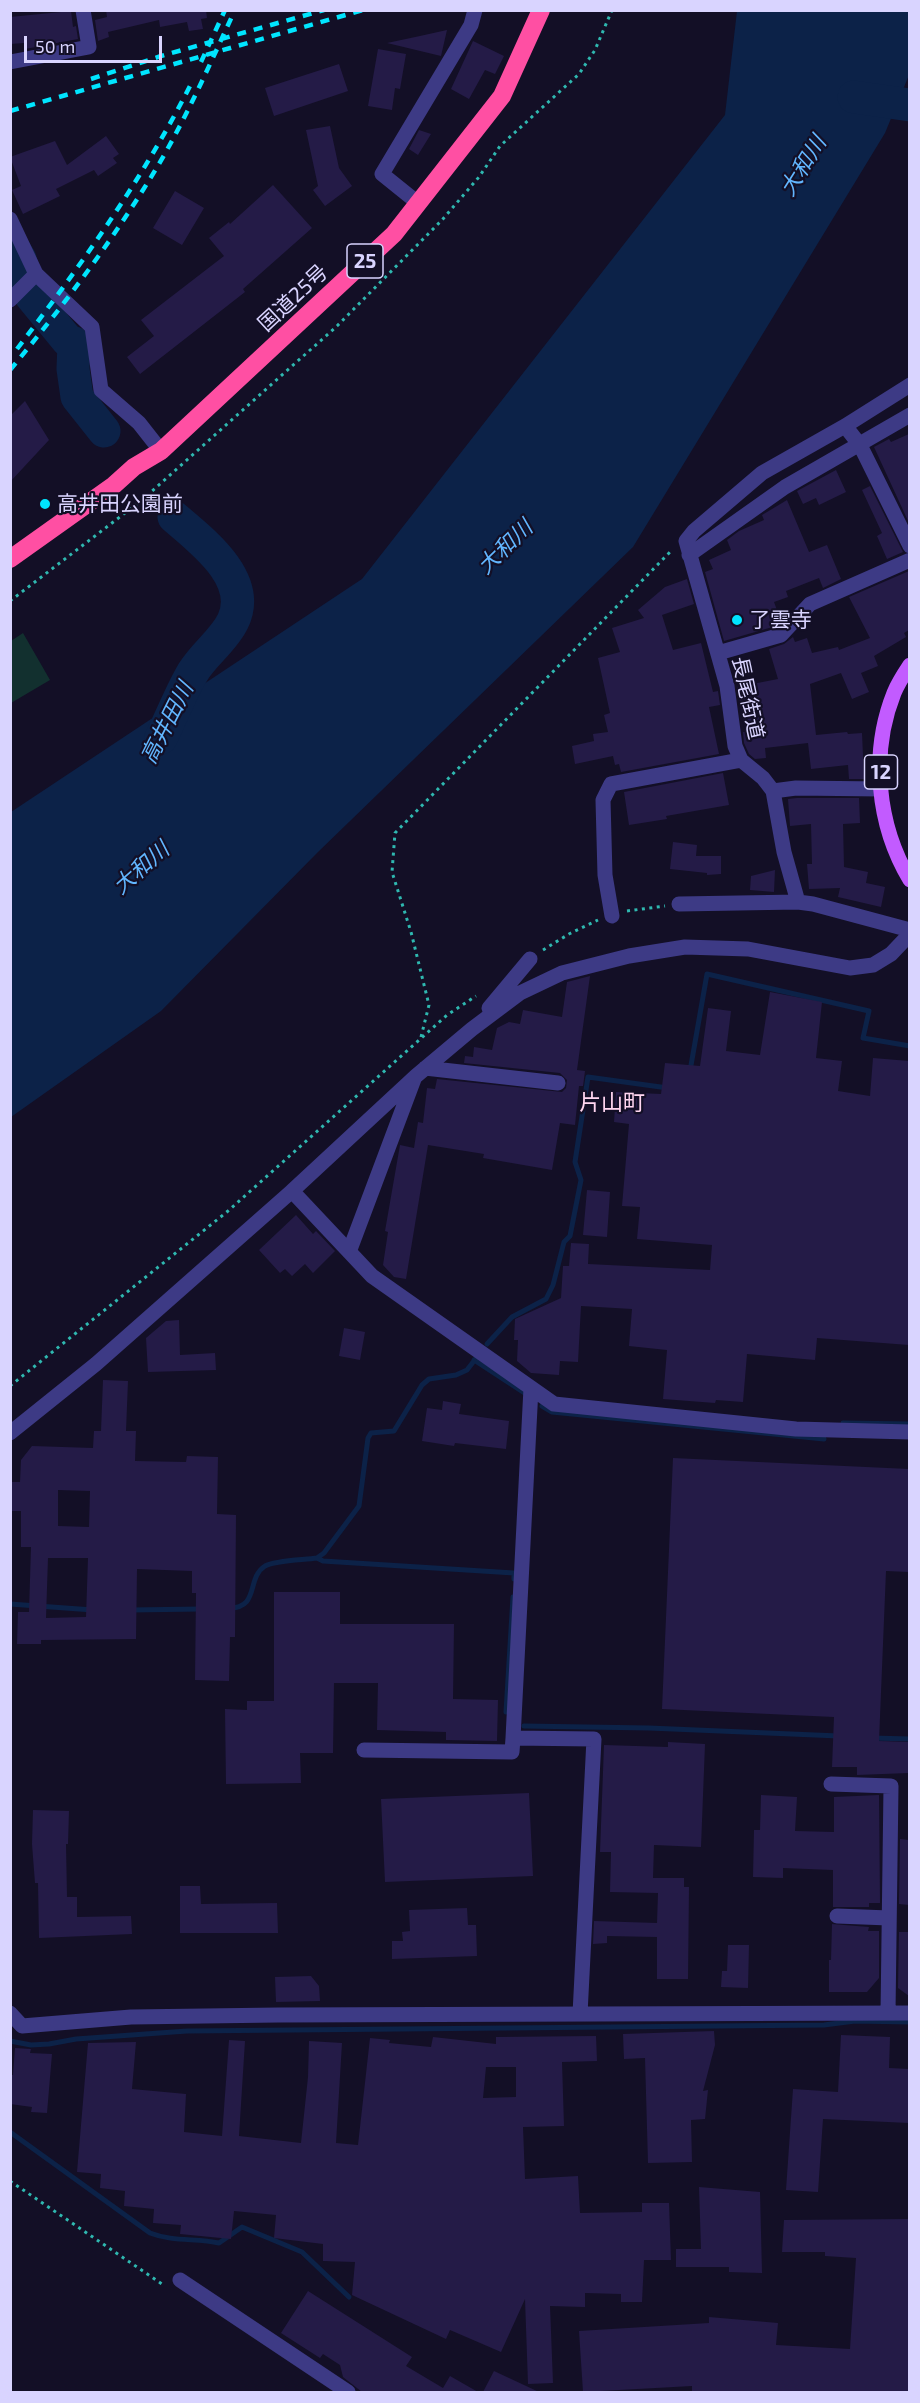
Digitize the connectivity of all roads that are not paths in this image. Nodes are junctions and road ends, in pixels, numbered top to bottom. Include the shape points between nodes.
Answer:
1 (475, 10) edge
2 (541, 10) edge
3 (84, 11) edge
4 (10, 62) edge
5 (418, 203) junction
6 (10, 219) edge
7 (35, 275) junction
8 (10, 300) edge
9 (909, 385) edge
10 (909, 415) edge
11 (845, 426) junction
12 (860, 445) junction
13 (161, 451) junction
14 (909, 546) edge
15 (688, 548) junction
16 (10, 559) edge
17 (909, 560) edge
18 (718, 653) junction
19 (909, 665) edge
20 (741, 760) junction
21 (880, 789) junction
22 (773, 791) junction
23 (909, 880) edge
24 (798, 902) junction
25 (679, 904) road end
26 (612, 916) road end
27 (909, 932) edge
28 (530, 959) road end
29 (472, 1029) junction
30 (420, 1072) junction
31 (558, 1083) dead end
32 (292, 1191) junction
33 (349, 1252) junction
34 (531, 1388) junction
35 (909, 1432) edge
36 (10, 1433) edge
37 (513, 1738) junction
38 (364, 1750) dead end
39 (831, 1784) dead end
40 (837, 1916) dead end
41 (889, 1918) junction
42 (10, 2013) edge
43 (580, 2013) junction
44 (888, 2013) junction
45 (909, 2013) edge
46 (180, 2280) dead end
47 (348, 2392) edge

1 - 5 street via 471,25 382,174
2 - 5 highway, 国道25号 / 25 via 502,96
3 - 4 street via 89,47
5 - 13 highway, 国道25号 / 25 via 394,234
6 - 7 street
7 - 8 street
7 - 13 street via 92,327 101,390 139,423
9 - 11 street
10 - 12 street
11 - 12 street
11 - 15 street via 762,473 694,531
12 - 14 street
12 - 15 street
13 - 16 highway, 国道25号 / 25
15 - 18 street, 長尾街道
17 - 18 street via 810,604 781,635
18 - 20 street, 長尾街道
19 - 21 main road, 12 via 894,692 882,730
20 - 22 street, 長尾街道
20 - 26 street via 611,784 603,800 605,875
21 - 22 street
21 - 23 main road, 12 via 889,834
22 - 24 street
24 - 25 street
24 - 27 street
27 - 29 street via 891,954 873,965 850,968 717,947 685,947 629,956 562,973 520,993
28 - 29 street
29 - 30 street
30 - 31 street
30 - 32 street
30 - 33 street
32 - 33 street
32 - 36 street via 96,1364
33 - 34 street via 372,1276
34 - 35 street via 554,1404 796,1429
34 - 37 street
37 - 38 street via 512,1752
37 - 43 street via 594,1739
39 - 41 street via 891,1786
40 - 41 street
41 - 44 street
42 - 43 street via 22,2026 131,2017
43 - 44 street
44 - 45 street
46 - 47 street

